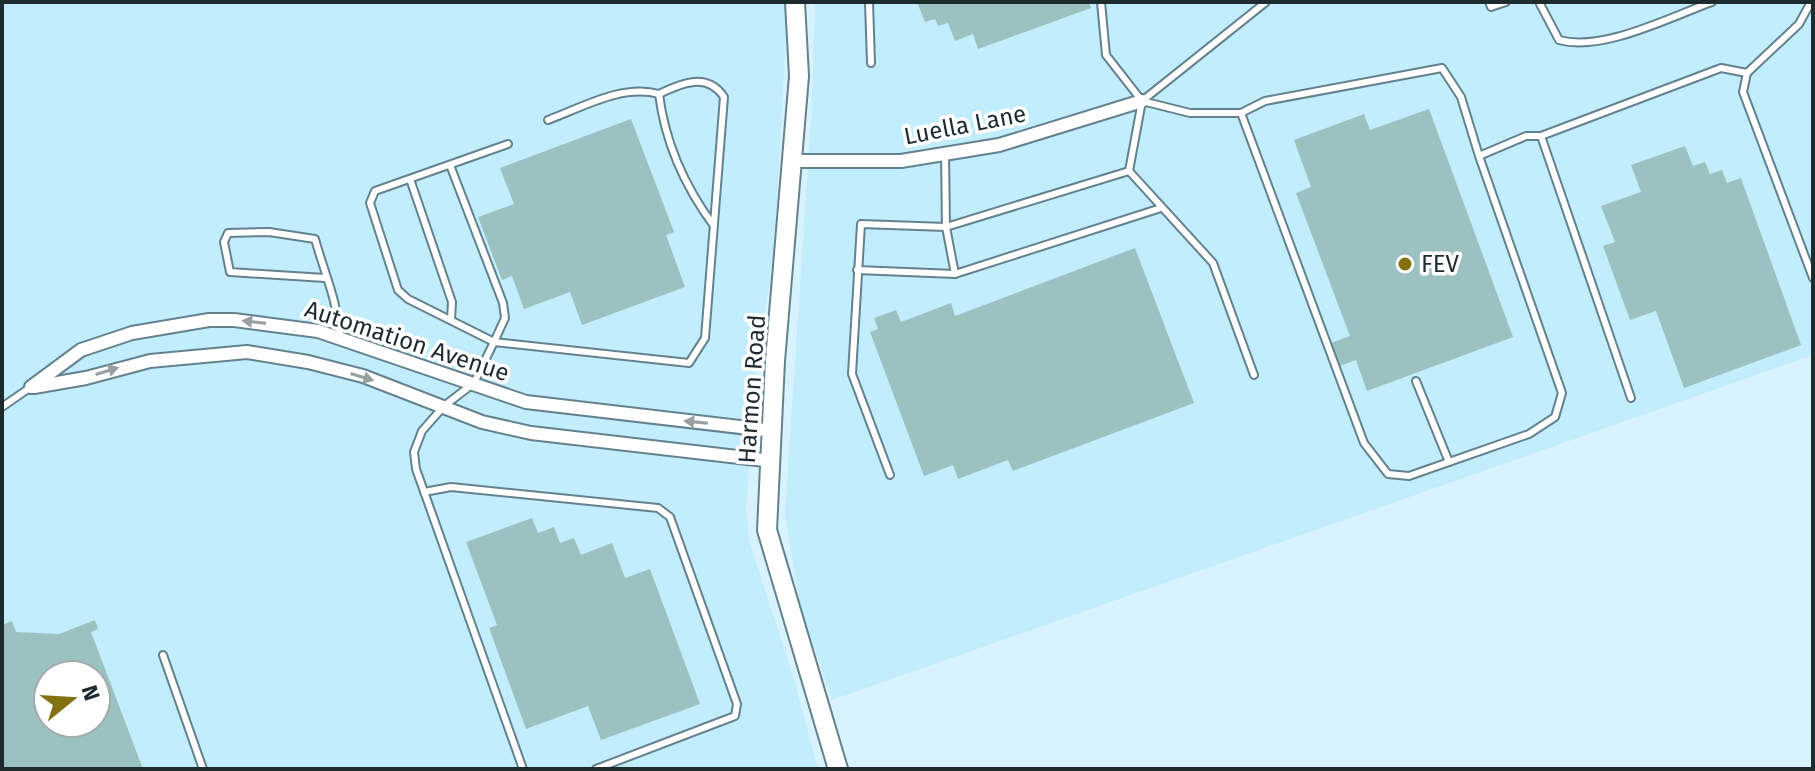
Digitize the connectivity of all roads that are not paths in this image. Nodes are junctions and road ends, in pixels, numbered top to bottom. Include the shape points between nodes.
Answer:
1 (795, 2) edge
2 (869, 2) edge
3 (1101, 2) edge
4 (1266, 2) edge
5 (1489, 2) edge
6 (1506, 2) edge
7 (1539, 2) edge
8 (1712, 2) edge
9 (1811, 2) edge
10 (871, 63) dead end
11 (1747, 73) junction
12 (659, 94) junction
13 (1142, 101) junction
14 (1241, 113) junction
15 (548, 120) dead end
16 (1541, 136) junction
17 (508, 144) dead end
18 (945, 154) junction
19 (1479, 156) junction
20 (792, 161) junction
21 (450, 165) junction
22 (1129, 171) junction
23 (410, 179) junction
24 (1161, 208) junction
25 (714, 226) junction
26 (946, 227) junction
27 (857, 270) junction
28 (955, 274) junction
29 (325, 278) junction
30 (1813, 278) edge
31 (451, 321) junction
32 (340, 337) junction
33 (494, 342) junction
34 (1254, 375) dead end
35 (1416, 381) dead end
36 (474, 383) junction
37 (31, 387) junction
38 (1631, 398) dead end
39 (444, 406) junction
40 (2, 407) edge
41 (774, 431) junction
42 (772, 461) junction
43 (1449, 462) junction
44 (890, 475) dead end
45 (424, 492) junction
46 (163, 655) dead end
47 (203, 769) edge
48 (523, 769) edge
49 (596, 769) edge
50 (838, 769) edge

1 - 20 street, Harmon Road via 799,76
2 - 10 lane
3 - 13 lane via 1106,55
4 - 13 lane
5 - 6 lane via 1491,7
7 - 8 lane via 1559,40 1572,44 1594,43
9 - 11 lane via 1799,24
11 - 16 lane via 1721,68
11 - 30 lane via 1743,92
12 - 15 lane via 625,92
12 - 25 lane via 663,125 686,183
12 - 25 lane via 702,80 724,97
13 - 14 lane via 1190,113
13 - 18 street, Luella Lane via 999,145
13 - 22 lane
14 - 19 lane via 1265,101 1442,68 1461,97
14 - 43 lane via 1364,443 1388,474 1409,476
16 - 19 lane via 1526,136
16 - 38 lane
17 - 21 lane
18 - 20 street, Luella Lane via 901,161
18 - 26 lane
19 - 43 lane via 1562,393 1555,417 1529,434
20 - 41 street, Harmon Road
21 - 23 lane
21 - 33 lane via 503,303 505,318
22 - 24 lane
22 - 26 lane
23 - 31 lane via 452,302
23 - 31 lane via 375,191 370,203 398,290
24 - 28 lane
24 - 34 lane via 1213,263
25 - 33 lane via 705,338 689,363
26 - 27 lane via 861,224
26 - 28 lane
27 - 28 lane
27 - 44 lane via 852,374
29 - 29 lane via 315,239 228,233 224,242 230,272
29 - 32 lane via 337,301
31 - 33 lane
32 - 36 street, Automation Avenue
32 -> 37 street, Automation Avenue via 209,320 132,333 81,350
33 - 36 lane
35 - 43 lane
36 - 39 lane
41 -> 36 street, Automation Avenue via 526,402
37 -> 39 street, Automation Avenue via 150,361 247,352 349,373
37 - 40 lane
39 - 42 street, Automation Avenue via 482,422 531,433
39 - 45 lane via 422,431 414,452
41 - 42 street, Harmon Road
42 - 50 street, Harmon Road via 767,530
45 - 48 lane
45 - 49 lane via 467,488 658,508 670,517 737,704 735,716
46 - 47 lane

